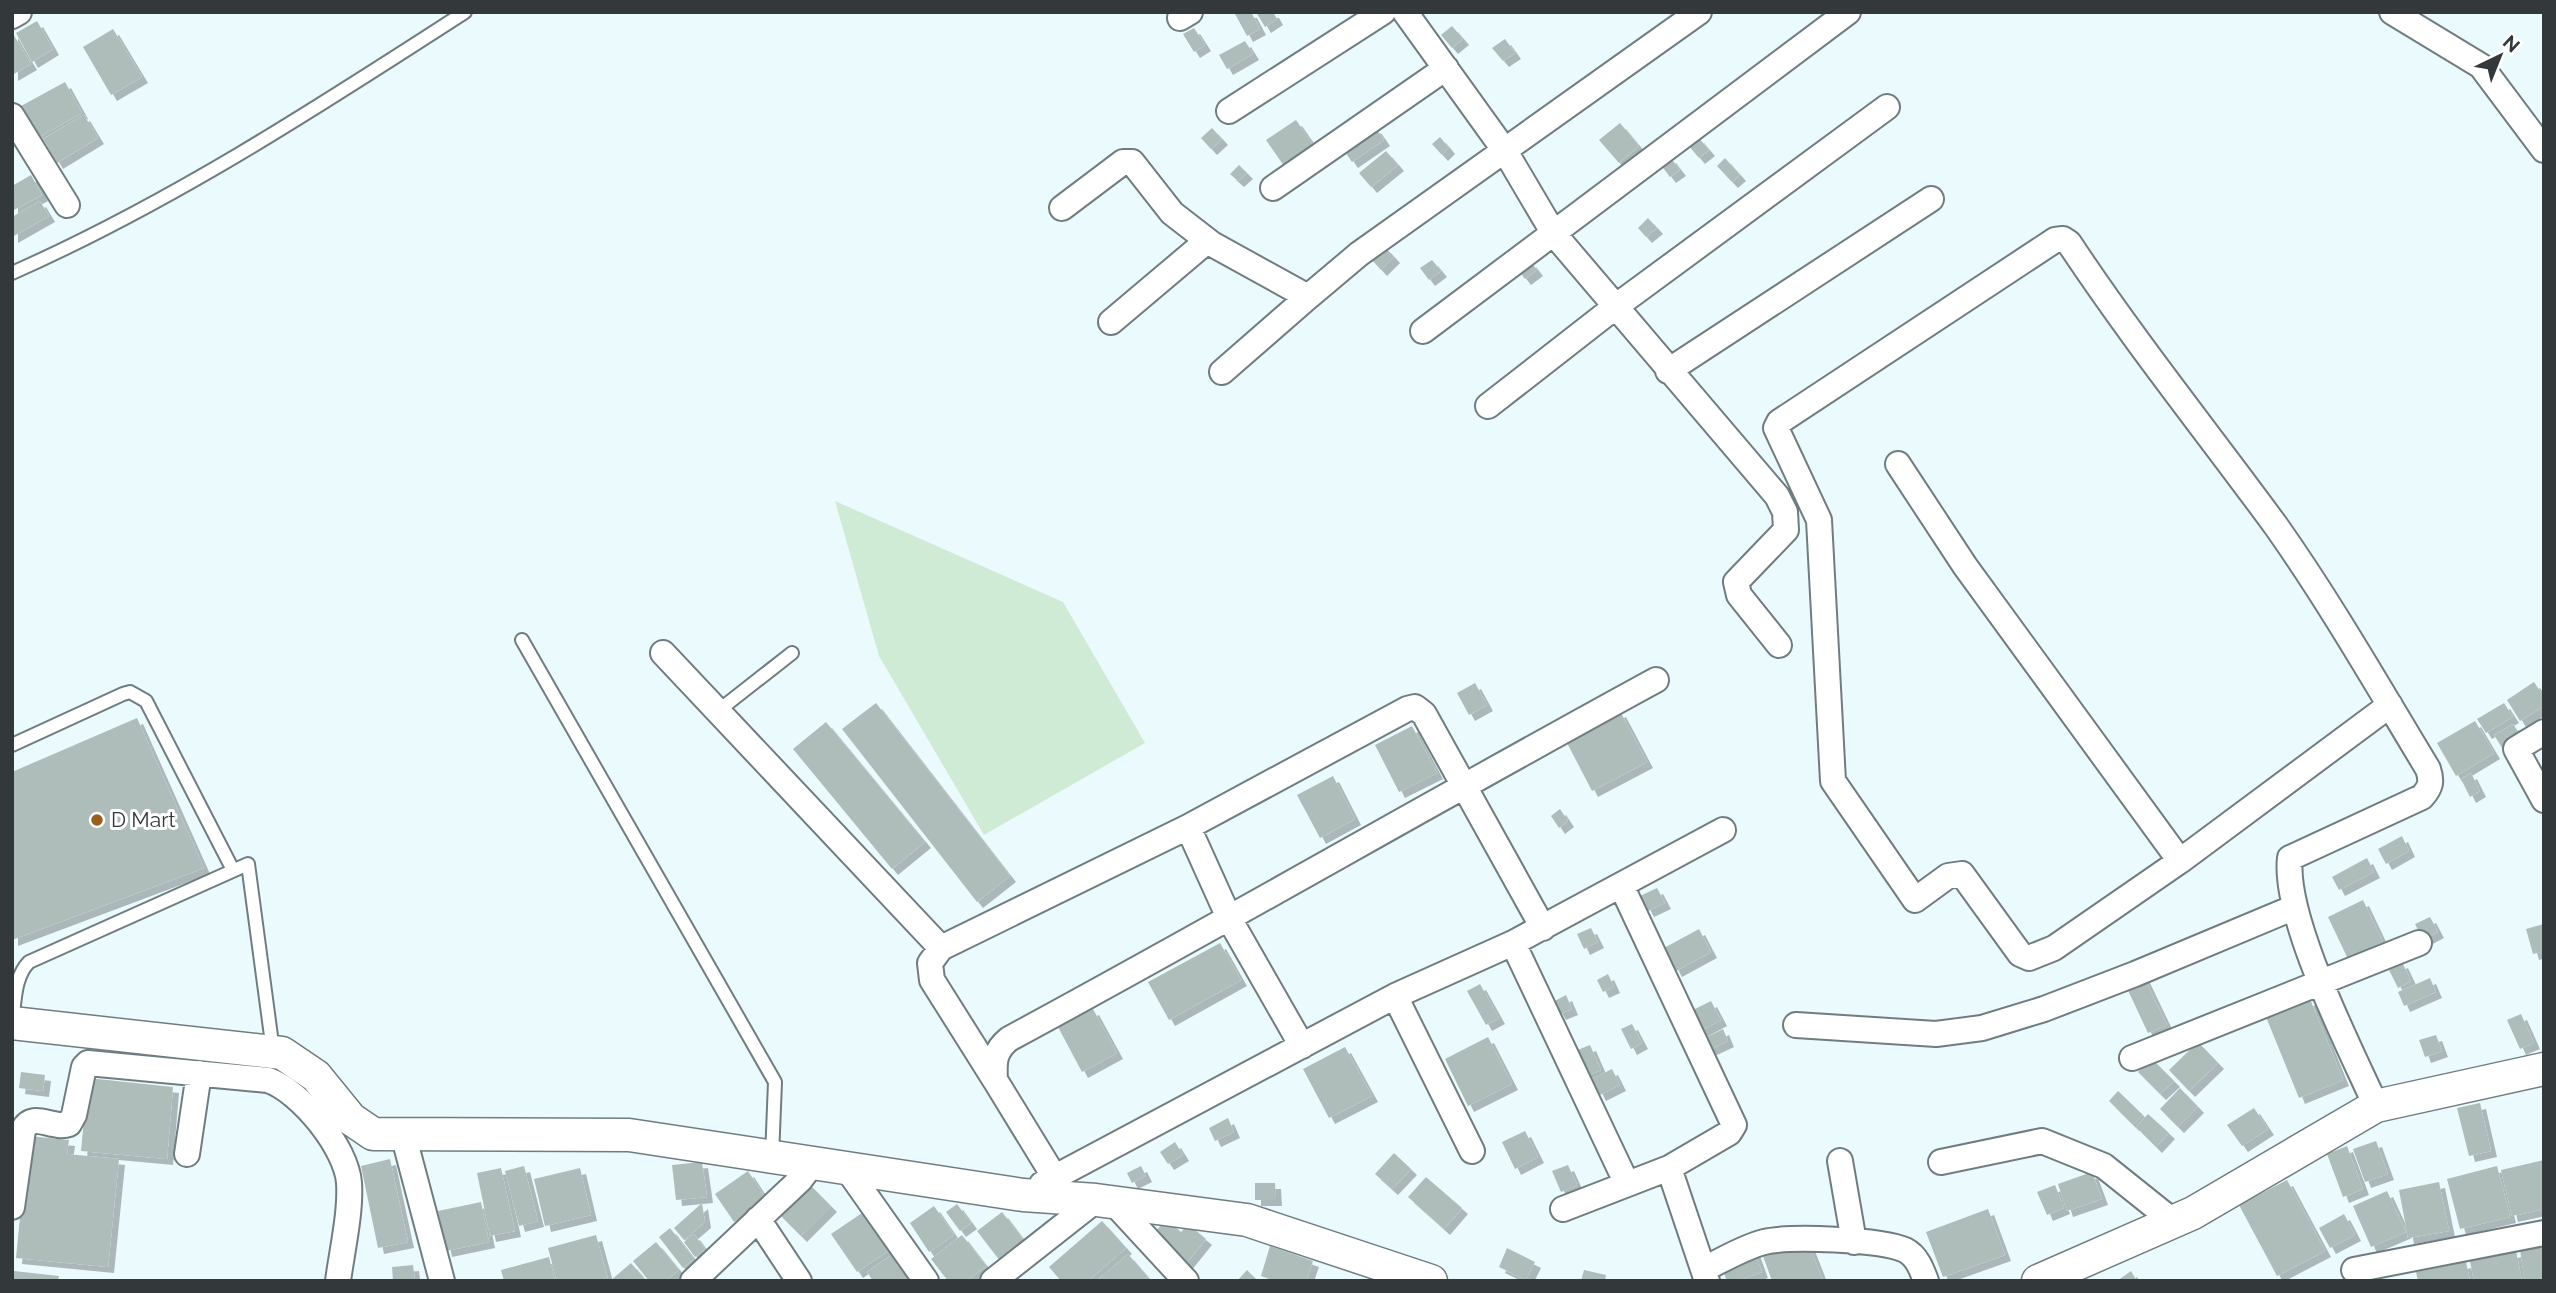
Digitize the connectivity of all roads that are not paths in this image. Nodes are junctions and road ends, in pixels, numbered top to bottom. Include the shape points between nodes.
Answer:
1 (19, 12) edge
2 (465, 12) edge
3 (1383, 12) edge
4 (1405, 12) edge
5 (1699, 12) edge
6 (1848, 12) edge
7 (2392, 12) edge
8 (12, 16) edge
9 (1446, 68) junction
10 (1886, 107) dead end
11 (1229, 111) dead end
12 (12, 116) edge
13 (2544, 150) edge
14 (1505, 151) junction
15 (1273, 188) dead end
16 (1931, 199) dead end
17 (67, 205) dead end
18 (1062, 208) dead end
19 (1554, 234) junction
20 (1207, 241) junction
21 (12, 274) edge
22 (1311, 296) junction
23 (1615, 307) junction
24 (1111, 321) dead end
25 (1423, 331) dead end
26 (1668, 371) junction
27 (1222, 372) dead end
28 (1488, 406) dead end
29 (1898, 464) dead end
30 (522, 640) dead end
31 (1779, 645) dead end
32 (663, 653) dead end
33 (792, 653) dead end
34 (1656, 680) dead end
35 (2390, 705) junction
36 (718, 711) junction
37 (2544, 732) edge
38 (12, 744) edge
39 (1464, 784) junction
40 (2544, 800) edge
41 (1188, 827) junction
42 (1723, 830) dead end
43 (2179, 862) junction
44 (233, 870) junction
45 (1621, 885) junction
46 (2295, 907) junction
47 (1230, 920) junction
48 (1543, 928) junction
49 (1513, 943) junction
50 (2419, 943) dead end
51 (941, 948) junction
52 (17, 970) edge
53 (2321, 981) junction
54 (1395, 996) junction
55 (12, 1023) edge
56 (1796, 1025) dead end
57 (1302, 1046) junction
58 (273, 1052) junction
59 (2132, 1058) dead end
60 (201, 1062) junction
61 (2542, 1076) edge
62 (995, 1080) junction
63 (2376, 1106) junction
64 (403, 1134) junction
65 (1472, 1151) dead end
66 (187, 1154) dead end
67 (772, 1158) junction
68 (1840, 1161) dead end
69 (1941, 1161) dead end
70 (812, 1164) junction
71 (1669, 1168) junction
72 (847, 1169) junction
73 (1055, 1178) junction
74 (1627, 1184) junction
75 (1023, 1195) junction
76 (1105, 1202) junction
77 (12, 1207) edge
78 (1563, 1209) dead end
79 (2183, 1217) junction
80 (758, 1219) junction
81 (2544, 1233) edge
82 (1854, 1242) junction
83 (2354, 1270) dead end
84 (1705, 1275) edge
85 (1179, 1278) edge
86 (338, 1281) edge
87 (442, 1281) edge
88 (693, 1281) edge
89 (799, 1281) edge
90 (926, 1281) edge
91 (993, 1281) edge
92 (1431, 1281) edge
93 (1926, 1281) edge
94 (2038, 1281) edge

1 - 8 street
2 - 21 lane via 282,131 85,241
3 - 11 street
4 - 9 street
5 - 14 street
6 - 19 street
7 - 13 street via 2481,66
9 - 14 street
9 - 15 street
10 - 23 street
12 - 17 street
14 - 19 street
14 - 22 street via 1359,254
16 - 26 street
18 - 20 street via 1124,162 1132,163 1172,213
19 - 23 street
19 - 25 street
20 - 22 street
20 - 24 street
22 - 27 street
23 - 26 street
23 - 28 street
26 - 31 street via 1777,496 1785,512 1786,530 1736,582 1739,595
29 - 43 street via 1965,566
30 - 67 lane via 775,1082
32 - 36 street
33 - 36 lane
34 - 39 street
35 - 43 street
35 - 43 street via 2277,528 2063,239 1779,422 1778,438 1819,520 1833,781 1915,900 1948,876 1962,874 2021,954 2029,958 2054,948
35 - 46 street via 2428,769 2429,789 2422,797 2290,858
36 - 51 street
37 - 40 street via 2516,749
38 - 44 lane via 123,694 137,695 146,701
39 - 41 street via 1424,713 1415,707
39 - 47 street
39 - 48 street
41 - 47 street
41 - 51 street
42 - 45 street
44 - 52 lane
44 - 58 lane via 248,863 252,875
45 - 48 street
45 - 71 street via 1734,1125 1729,1133
46 - 53 street
46 - 56 street via 2122,979 1982,1028 1936,1034
47 - 57 street
47 - 62 street via 1009,1039 998,1048
48 - 49 street
49 - 54 street
49 - 74 street
50 - 53 street
51 - 62 street via 930,963 932,980
52 - 55 lane
53 - 59 street
53 - 63 street
54 - 57 street
54 - 65 street
55 - 60 street
57 - 73 street
58 - 60 street
58 - 64 street via 282,1053 316,1076 351,1119 373,1134
60 - 66 street
60 - 77 street via 88,1063 83,1067 69,1124 33,1119 26,1123
60 - 86 street via 282,1085 310,1109 343,1158 349,1183
61 - 63 street
62 - 73 street
63 - 79 street
64 - 67 street via 629,1135
64 - 87 street
67 - 70 street
68 - 82 street
69 - 79 street via 2042,1141 2104,1166
70 - 72 street
70 - 80 street
71 - 74 street
71 - 84 street
72 - 75 street
72 - 90 street
73 - 75 street
74 - 78 street
75 - 76 street
76 - 85 street
76 - 91 street
76 - 92 street via 1247,1220
79 - 94 street
80 - 88 street
80 - 89 street
81 - 83 street
82 - 84 street via 1784,1238 1761,1243
82 - 93 street via 1904,1250 1914,1258

